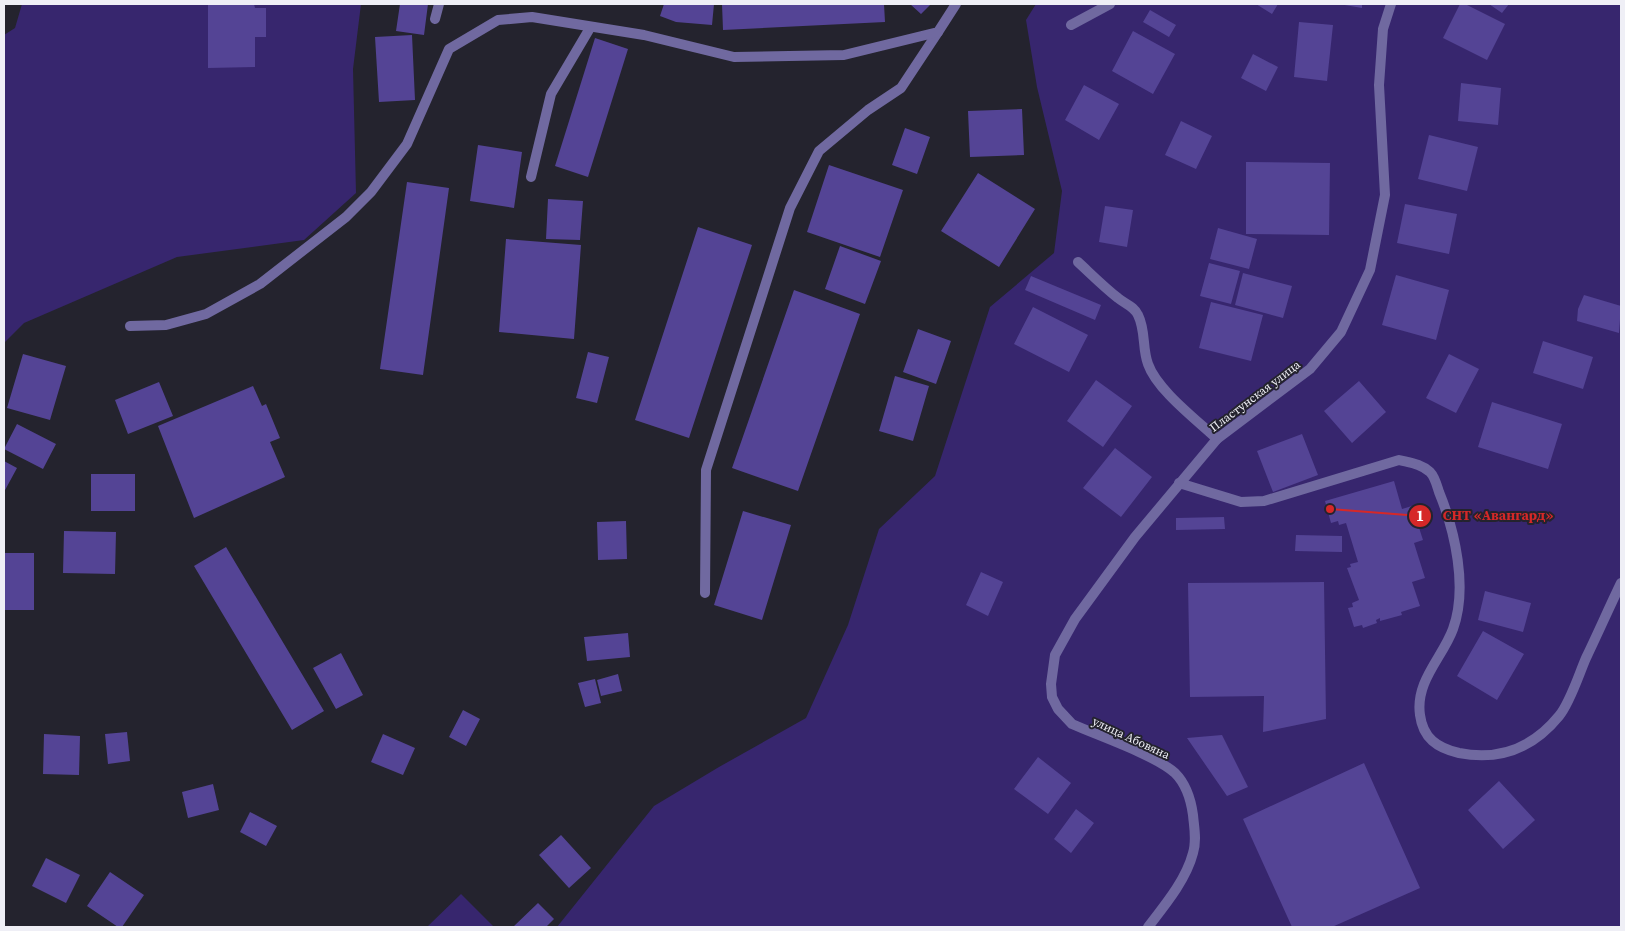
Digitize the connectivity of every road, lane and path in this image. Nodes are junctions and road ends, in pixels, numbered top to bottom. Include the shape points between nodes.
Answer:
1 (439, 4) edge
2 (956, 4) edge
3 (1110, 4) edge
4 (1390, 4) edge
5 (435, 19) dead end
6 (1071, 25) dead end
7 (590, 28) junction
8 (938, 32) junction
9 (531, 177) dead end
10 (1078, 262) dead end
11 (130, 326) dead end
12 (1217, 439) junction
13 (1179, 483) junction
14 (1621, 583) edge
15 (705, 593) dead end
16 (1051, 684) joint
17 (1148, 927) edge

1 - 5 street
2 - 8 street
3 - 6 street
4 - 12 street, Пластунская улица via 1383,29 1379,85 1385,195 1370,270 1341,332 1310,369
7 - 8 street via 644,35 734,57 844,54
7 - 9 street via 551,94
7 - 11 street via 532,17 498,20 450,49 407,144 346,217 260,284 206,314 166,325
8 - 15 street via 901,88 868,110 819,151 790,208 706,470
10 - 12 street via 1119,300 1131,306 1138,315 1145,338 1147,363 1155,376
12 - 13 street, Пластунская улица
13 - 14 street via 1241,502 1264,501 1399,460 1420,464 1432,474 1451,520 1459,563 1458,607 1453,629 1422,689 1419,712 1422,727 1430,741 1450,751 1472,756 1525,748 1560,715
13 - 16 street, Пластунская улица via 1075,619 1055,655
16 - 17 street, улица Абовяна via 1052,697 1058,709 1072,724 1160,762 1184,785 1192,807 1194,853 1171,897

